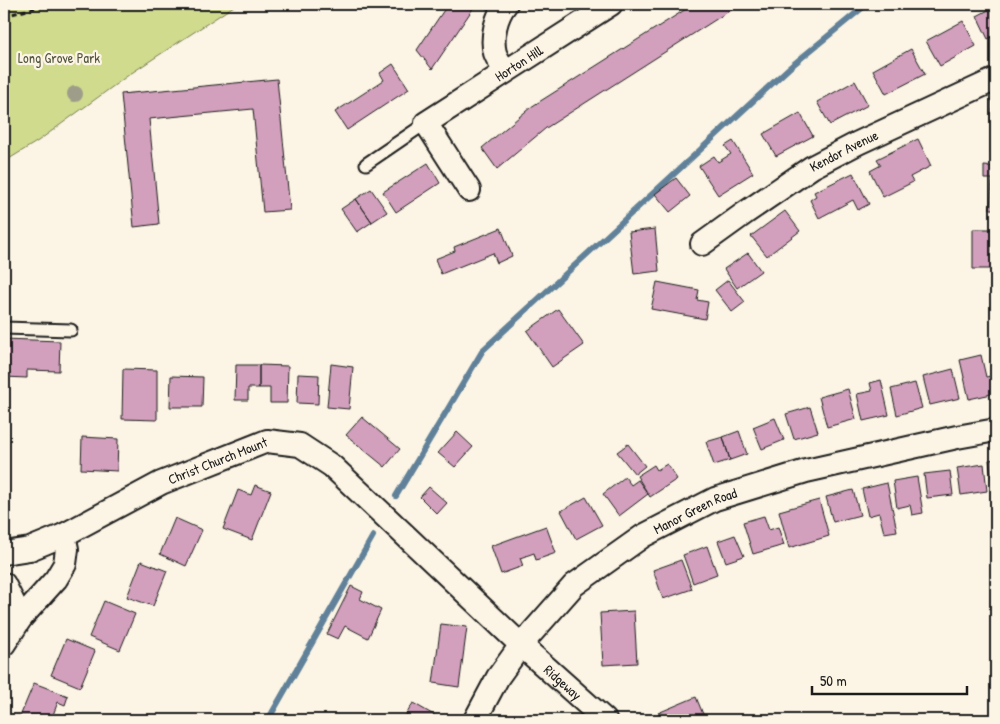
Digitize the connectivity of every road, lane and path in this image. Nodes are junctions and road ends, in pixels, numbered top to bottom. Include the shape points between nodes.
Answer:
1 (51, 4) edge
2 (506, 4) edge
3 (611, 4) edge
4 (4, 16) edge
5 (505, 71) junction
6 (996, 79) edge
7 (426, 123) junction
8 (366, 164) dead end
9 (469, 190) dead end
10 (702, 244) dead end
11 (4, 328) edge
12 (71, 330) dead end
13 (996, 430) edge
14 (64, 536) junction
15 (4, 553) edge
16 (4, 584) edge
17 (21, 618) junction
18 (4, 644) edge
19 (521, 645) junction
20 (475, 720) edge
21 (605, 720) edge

1 - 4 path
2 - 5 street via 494,33 495,54
3 - 5 street, Horton Hill
5 - 7 street, Horton Hill
6 - 10 street, Kendor Avenue via 812,167
7 - 8 lane
7 - 9 street
11 - 12 lane
13 - 19 street, Manor Green Road via 806,471 715,499 643,536 574,586
14 - 15 street, Christ Church Mount via 30,549
14 - 17 street via 67,549 65,564
14 - 19 street, Christ Church Mount via 162,483 212,462 267,441 300,445 332,466
16 - 17 street
17 - 18 street
19 - 20 street, Manor Green Road via 498,677
19 - 21 street, Ridgeway

